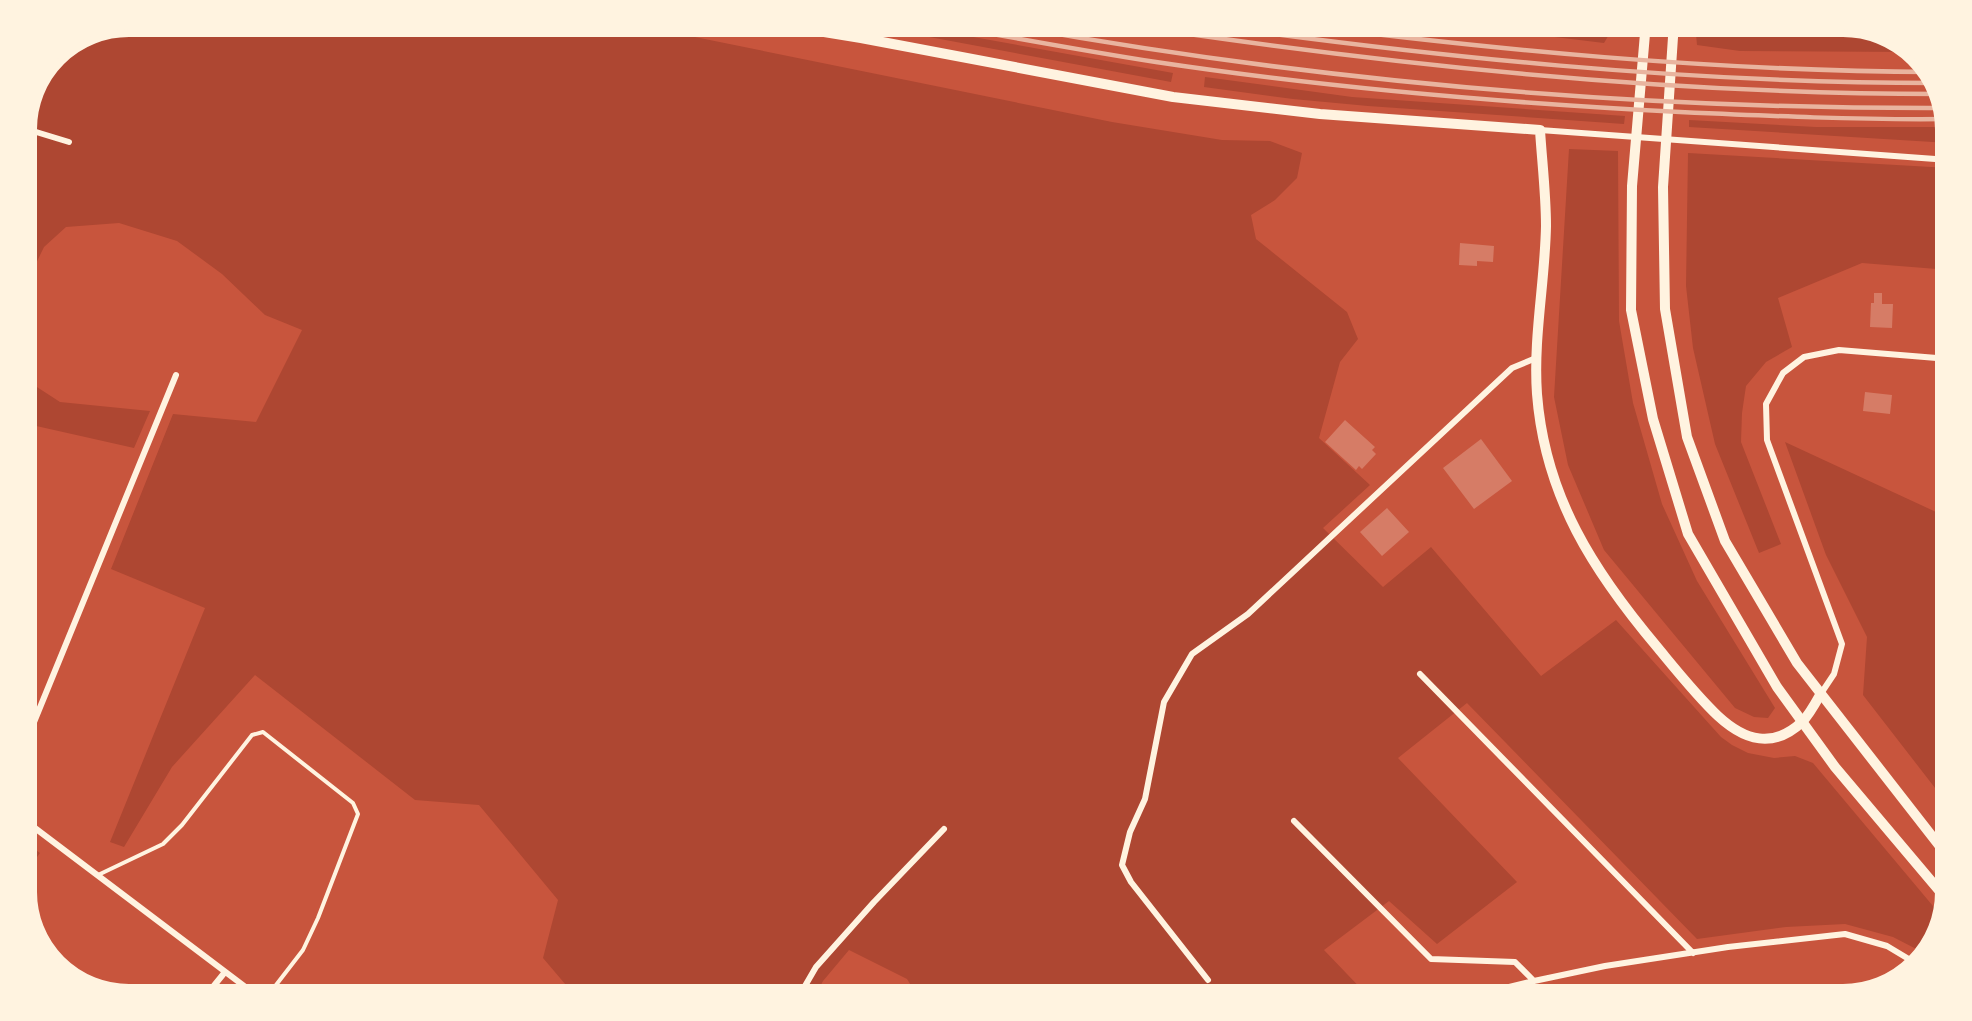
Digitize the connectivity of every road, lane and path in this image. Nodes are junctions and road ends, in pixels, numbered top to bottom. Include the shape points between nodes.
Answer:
1 (830, 33) edge
2 (1645, 33) edge
3 (1673, 33) edge
4 (1540, 130) junction
5 (33, 131) edge
6 (69, 142) dead end
7 (1939, 159) edge
8 (1537, 357) junction
9 (1939, 357) edge
10 (176, 375) dead end
11 (1420, 674) dead end
12 (1820, 695) junction
13 (1802, 721) junction
14 (33, 724) edge
15 (1294, 821) dead end
16 (33, 827) edge
17 (944, 829) dead end
18 (1939, 844) edge
19 (97, 875) junction
20 (1939, 889) edge
21 (1693, 953) junction
22 (1910, 960) edge
23 (225, 972) junction
24 (1209, 980) dead end
25 (1534, 981) junction
26 (213, 988) edge
27 (246, 988) edge
28 (274, 988) edge
29 (804, 988) edge
30 (1507, 988) edge

1 - 4 main road via 1173,97 1320,114
2 - 13 main road via 1632,186 1631,310 1653,419 1688,534 1777,687
3 - 12 main road via 1663,187 1665,309 1687,437 1725,541
4 - 7 street
4 - 8 main road via 1546,225
5 - 6 street
8 - 13 main road via 1541,424 1558,488 1585,550 1625,610 1708,707 1739,732 1766,740
8 - 24 street via 1512,368 1248,614 1192,654 1164,702 1145,799 1130,832 1122,866
9 - 12 street via 1839,350 1804,357 1783,373 1766,404 1767,440 1842,644 1834,674
10 - 14 street
11 - 21 street
12 - 13 main road
12 - 18 main road
13 - 20 main road via 1835,767
15 - 25 street via 1431,959 1515,962
16 - 19 street
17 - 29 street via 873,902 816,967
19 - 23 street
19 - 28 lane via 163,844 252,735 263,732 353,803 358,814 303,950
21 - 22 street via 1845,934 1887,946
21 - 25 street
23 - 26 street
23 - 27 street
25 - 30 street

